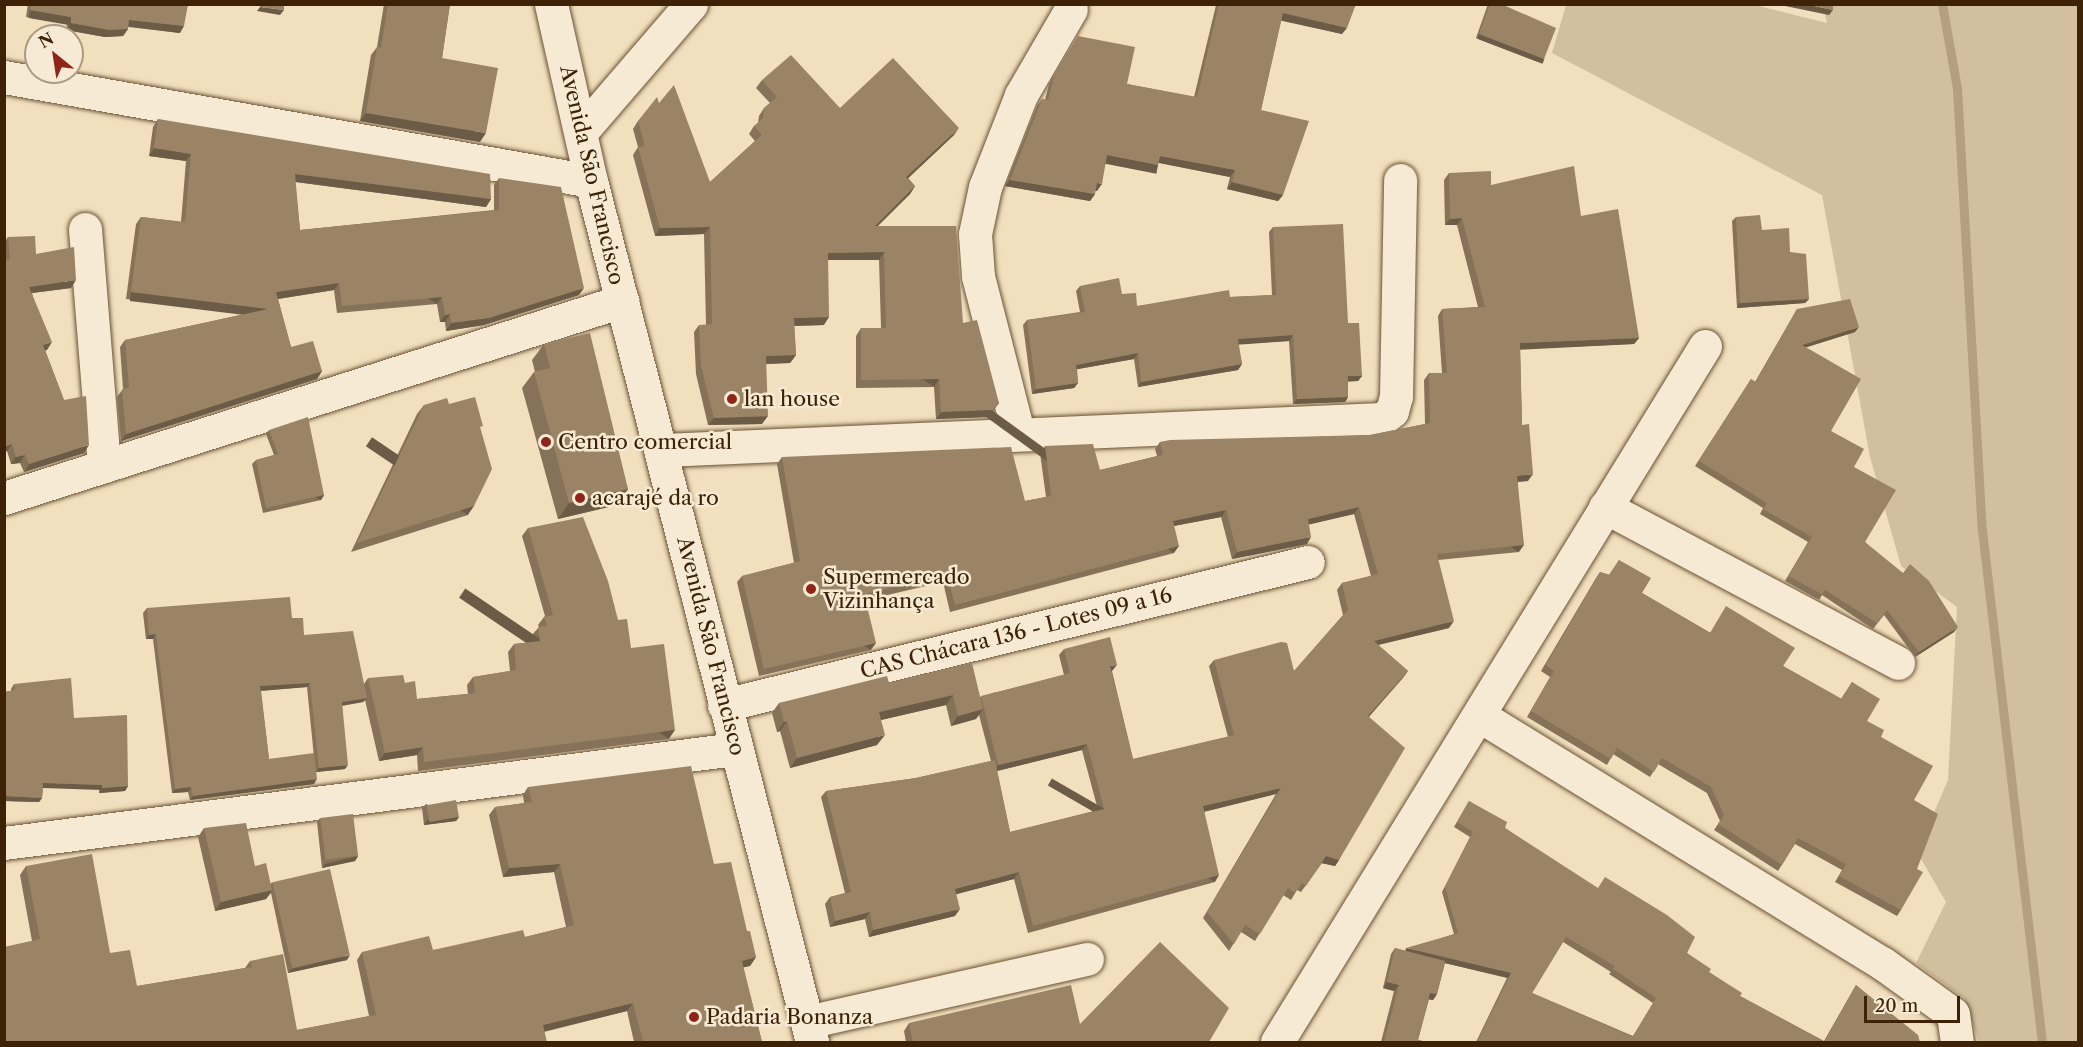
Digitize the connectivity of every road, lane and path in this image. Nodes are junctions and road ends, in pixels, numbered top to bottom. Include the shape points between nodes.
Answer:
1 (551, 4) edge
2 (691, 4) edge
3 (1071, 9) dead end
4 (4, 77) edge
5 (581, 132) junction
6 (1400, 180) dead end
7 (591, 181) junction
8 (85, 229) dead end
9 (622, 301) junction
10 (1705, 346) dead end
11 (1018, 432) junction
12 (663, 450) junction
13 (104, 466) junction
14 (4, 498) edge
15 (1605, 507) junction
16 (1308, 562) dead end
17 (1898, 663) dead end
18 (724, 705) junction
19 (1480, 716) junction
20 (735, 749) junction
21 (4, 843) edge
22 (1087, 959) dead end
23 (810, 1032) edge
24 (1277, 1042) edge
25 (1957, 1042) edge

1 - 5 street, Avenida São Francisco
2 - 5 street
3 - 11 street via 1021,95 985,187 975,234 978,276
4 - 7 street
5 - 7 street, Avenida São Francisco
6 - 11 street via 1396,396 1392,411 1382,419
7 - 9 street, Avenida São Francisco
8 - 13 street
9 - 12 street, Avenida São Francisco
9 - 13 street
10 - 15 street
11 - 12 street
12 - 18 street, Avenida São Francisco
13 - 14 street
15 - 17 street
15 - 19 street
16 - 18 street, CAS Chácara 136 - Lotes 09 a 16
18 - 20 street, Avenida São Francisco
19 - 24 street
19 - 25 street via 1882,963 1953,1014
20 - 21 street
20 - 23 street, Avenida São Francisco
22 - 23 street

